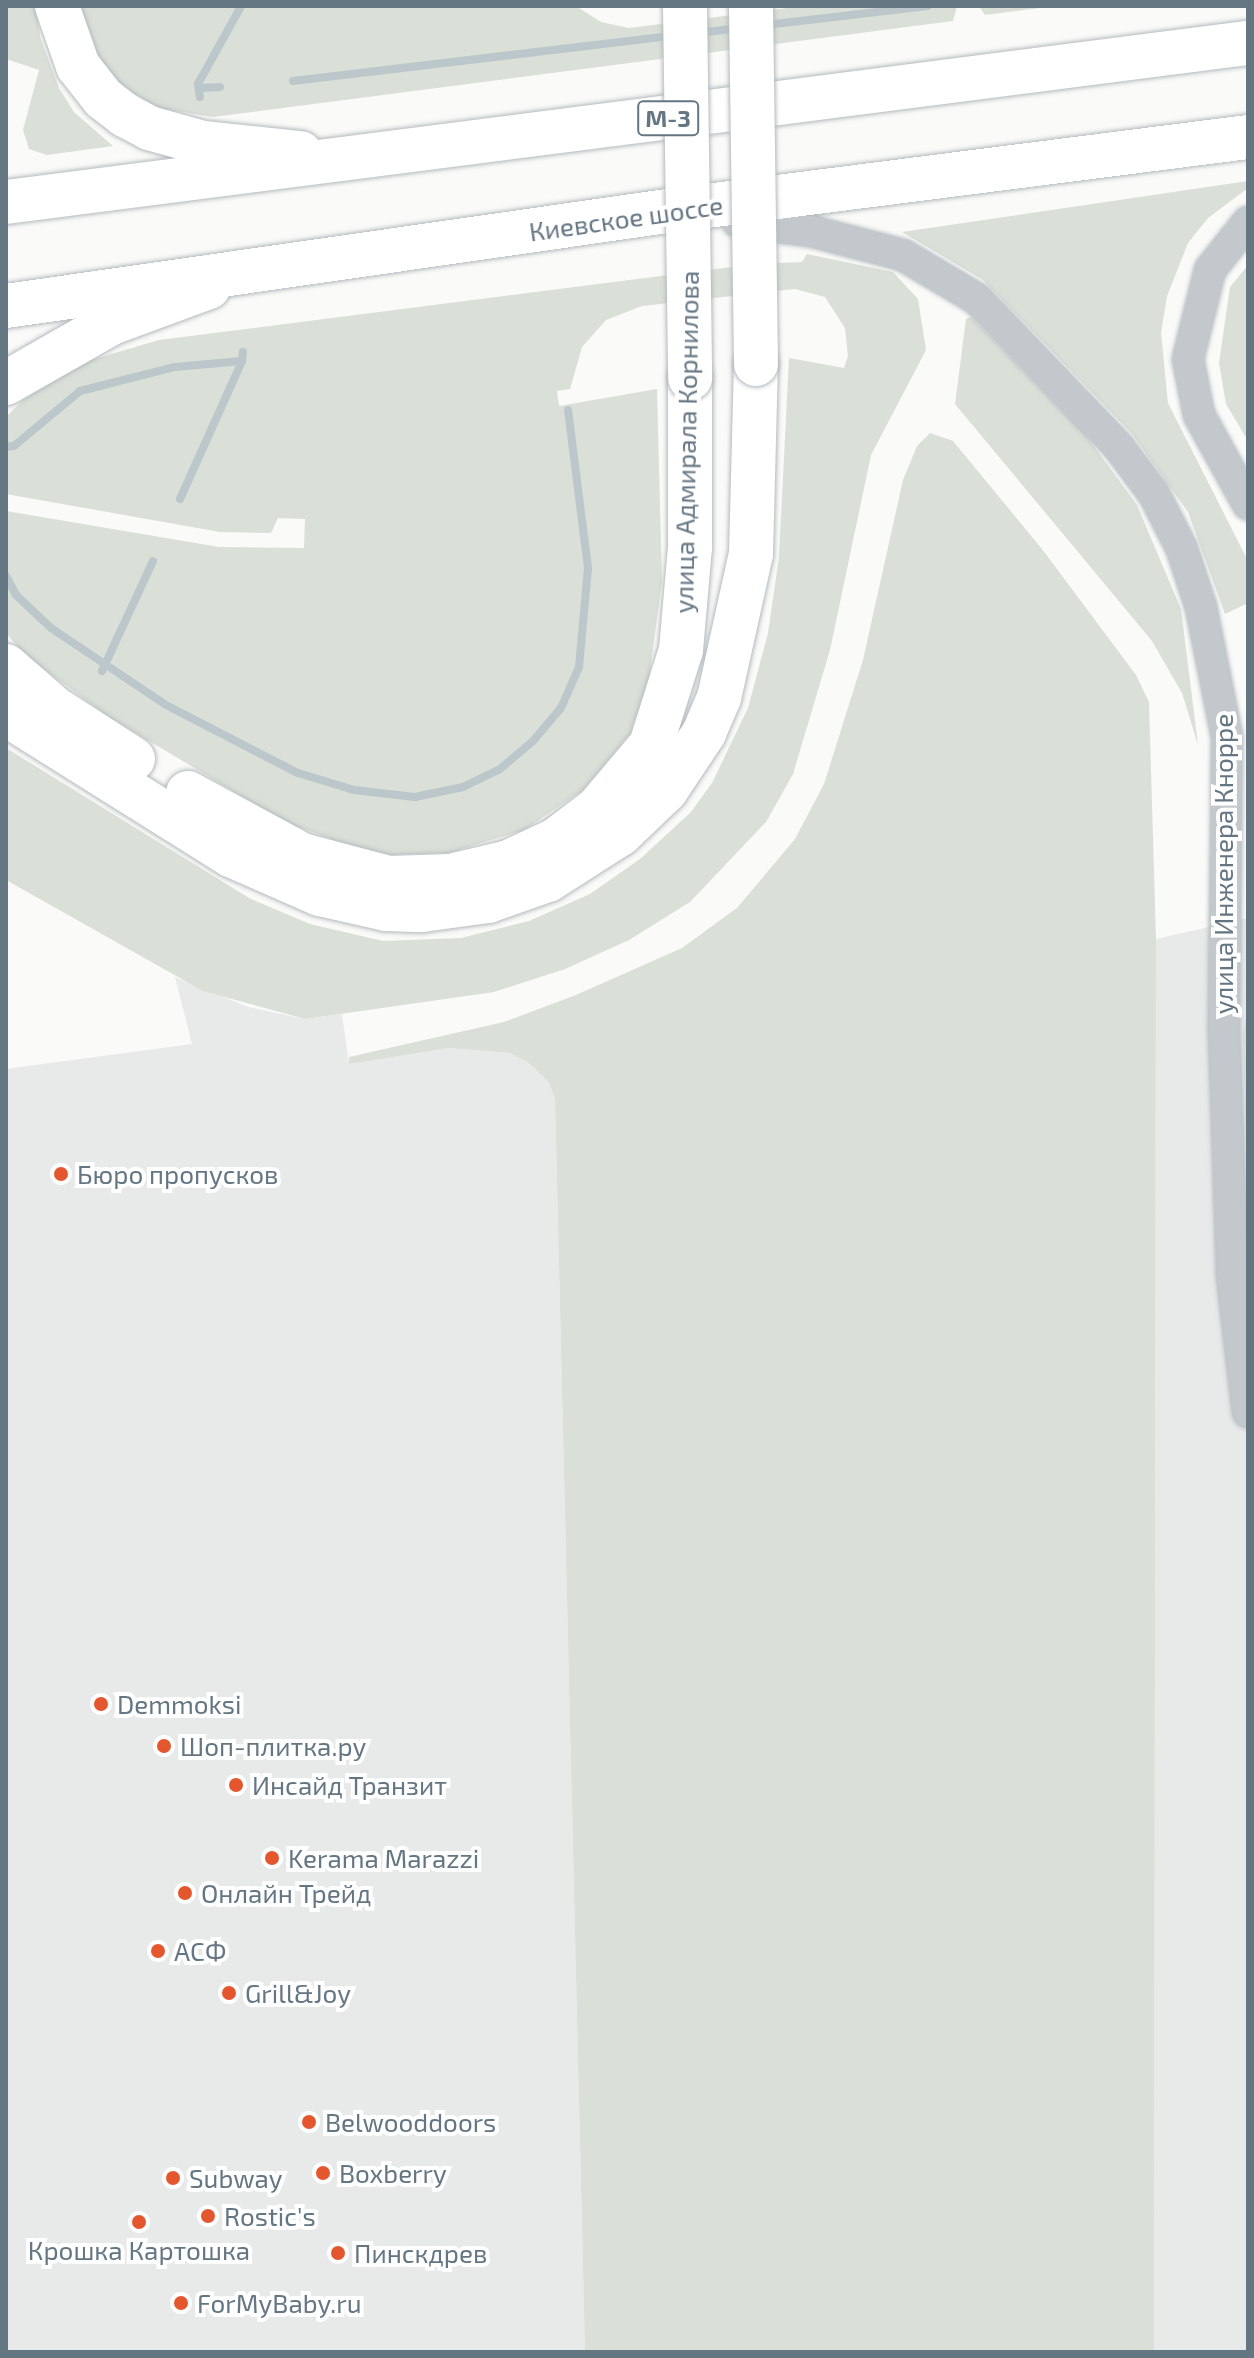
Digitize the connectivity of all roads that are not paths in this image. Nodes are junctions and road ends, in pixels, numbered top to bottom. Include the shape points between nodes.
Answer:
1 (57, 6) edge
2 (685, 6) edge
3 (751, 6) edge
4 (1248, 43) edge
5 (1248, 137) edge
6 (370, 153) junction
7 (6, 202) edge
8 (660, 212) junction
9 (1248, 222) edge
10 (253, 271) junction
11 (6, 306) edge
12 (6, 383) edge
13 (1248, 504) edge
14 (6, 666) edge
15 (6, 714) edge
16 (1248, 981) edge
17 (1224, 1028) junction
18 (1240, 1282) edge
19 (1248, 1412) edge

1 - 6 main road via 73,55 93,88 149,128 237,150
2 - 14 main road, улица Адмирала Корнилова, bridge via 688,583 681,650 664,715 651,745 619,789 534,852 481,870 389,878 329,865 246,828 97,737
3 - 15 main road, bridge via 756,364 751,554 719,698 704,733 666,790 620,834 548,880 488,901 386,909 320,894 231,855
4 - 6 main road, М-3 via 966,83
5 - 8 main road, Киевское шоссе
6 - 7 main road, М-3
8 - 10 main road, Киевское шоссе
8 - 17 street, улица Инженера Кнорре via 810,231 903,255 944,275 1040,360 1154,494 1182,549 1201,607 1227,737
9 - 13 street via 1210,270 1188,359 1199,415
10 - 11 main road, Киевское шоссе
10 - 12 main road via 111,323
16 - 17 street
17 - 18 street, улица Инженера Кнорре
18 - 19 street, улица Инженера Кнорре

